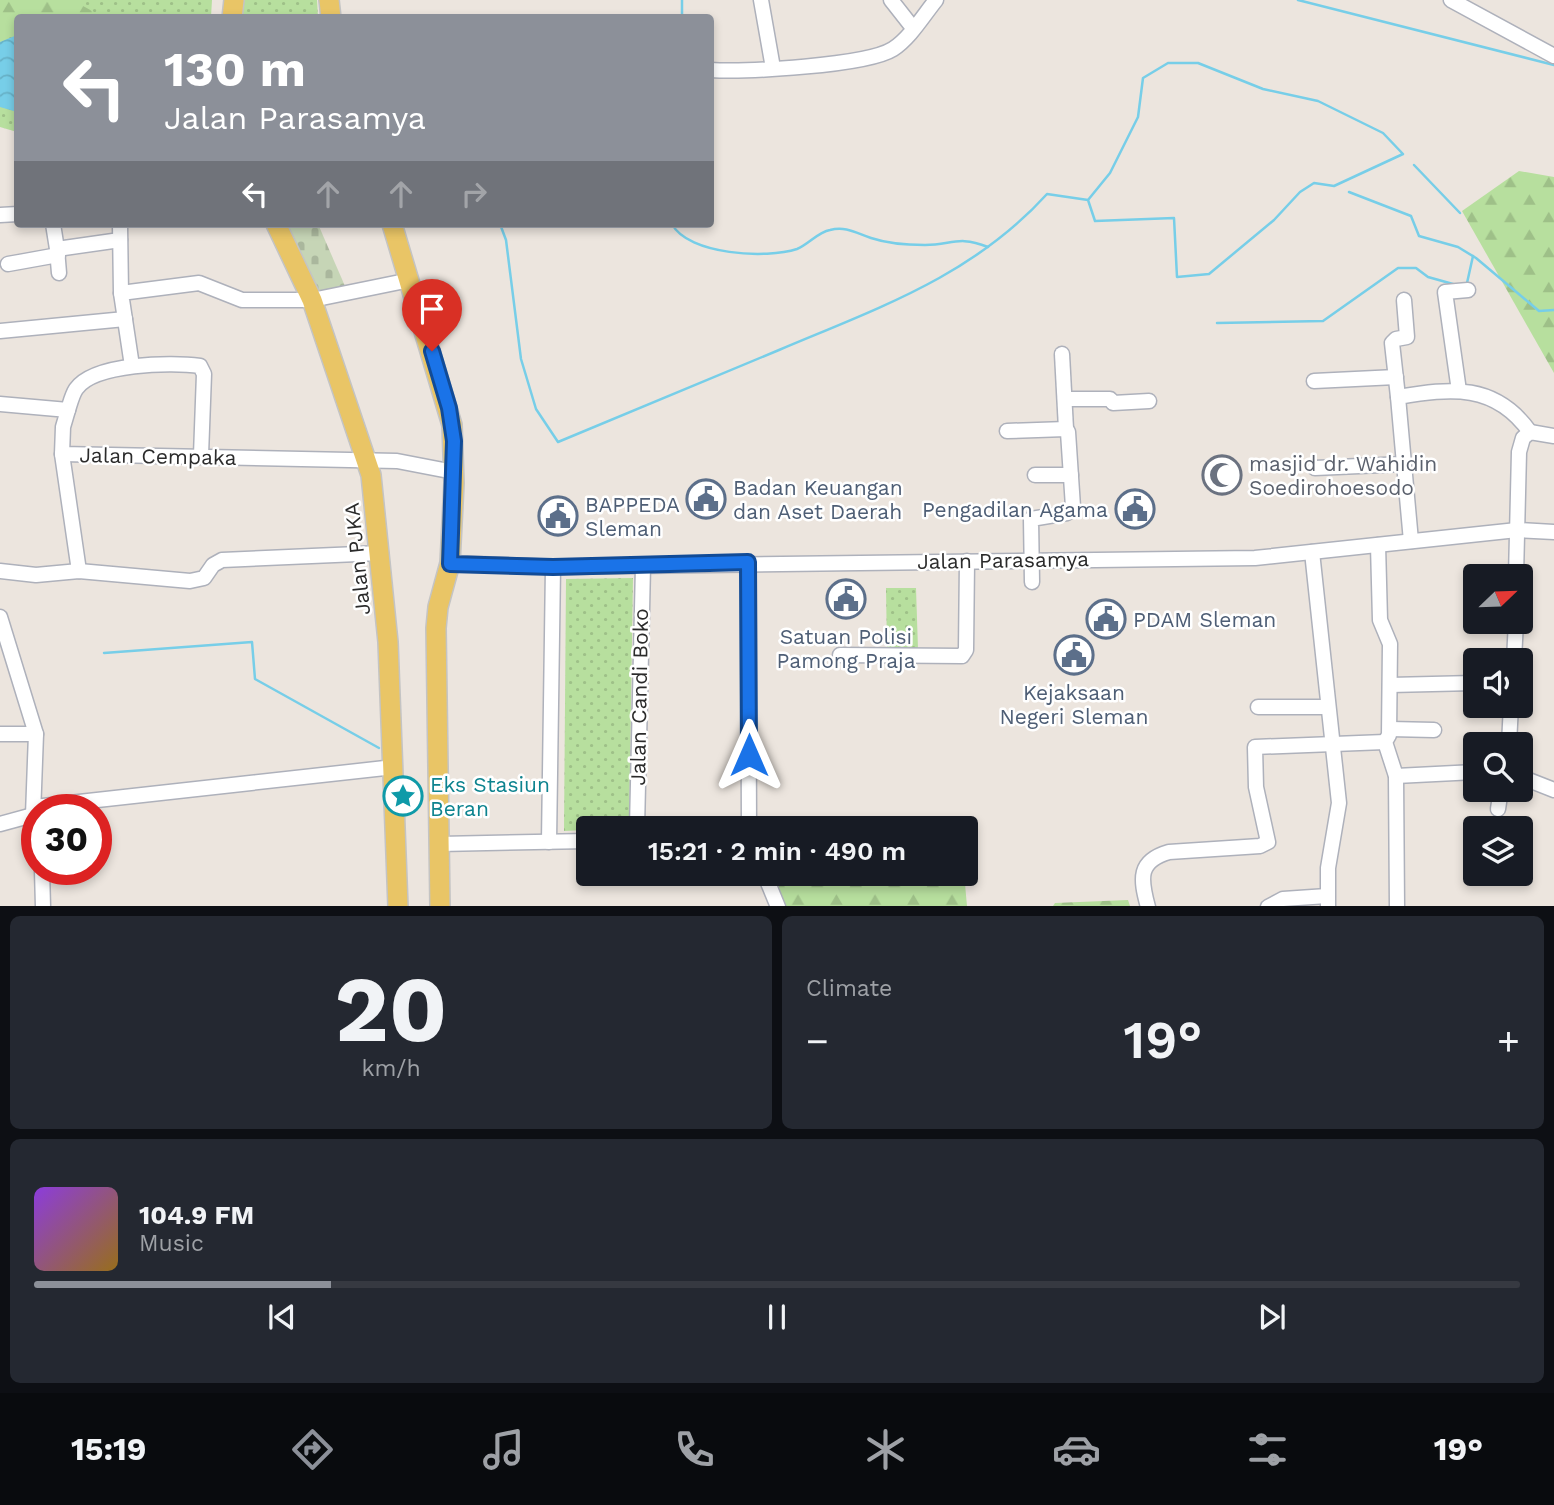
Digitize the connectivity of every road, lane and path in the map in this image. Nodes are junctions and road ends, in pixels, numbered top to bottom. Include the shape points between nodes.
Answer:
1 (761, 0) edge
2 (891, 0) edge
3 (936, 0) edge
4 (1451, 0) edge
5 (913, 28) junction
6 (1554, 56) edge
7 (773, 68) junction
8 (714, 70) edge
9 (54, 228) edge
10 (278, 228) edge
11 (392, 228) edge
12 (120, 232) edge
13 (57, 252) junction
14 (8, 264) dead end
15 (58, 273) dead end
16 (410, 280) junction
17 (1468, 290) dead end
18 (121, 293) junction
19 (312, 300) junction
20 (1404, 300) dead end
21 (125, 319) junction
22 (0, 331) edge
23 (1062, 354) dead end
24 (132, 366) junction
25 (1396, 377) junction
26 (1314, 381) dead end
27 (1459, 391) junction
28 (1398, 397) junction
29 (1066, 399) junction
30 (1149, 401) dead end
31 (0, 404) edge
32 (68, 410) junction
33 (1066, 429) junction
34 (1007, 431) dead end
35 (1530, 432) junction
36 (1554, 436) edge
37 (62, 454) junction
38 (201, 455) junction
39 (367, 461) junction
40 (1404, 464) junction
41 (1315, 468) dead end
42 (454, 472) junction
43 (1035, 475) dead end
44 (1071, 475) junction
45 (1517, 530) junction
46 (1554, 532) edge
47 (1411, 541) junction
48 (1378, 545) junction
49 (1312, 552) junction
50 (381, 554) junction
51 (1032, 559) junction
52 (967, 561) junction
53 (748, 562) junction
54 (450, 564) junction
55 (1517, 564) edge
56 (643, 566) junction
57 (553, 567) junction
58 (0, 571) edge
59 (79, 571) junction
60 (1032, 582) dead end
61 (0, 617) edge
62 (840, 655) dead end
63 (1463, 683) edge
64 (1390, 685) junction
65 (1258, 707) dead end
66 (1327, 707) junction
67 (1434, 730) dead end
68 (0, 734) edge
69 (36, 734) junction
70 (1387, 735) junction
71 (1331, 744) junction
72 (394, 767) junction
73 (1463, 773) edge
74 (1396, 776) junction
75 (1533, 782) edge
76 (1554, 790) edge
77 (34, 794) edge
78 (112, 801) edge
79 (1499, 802) edge
80 (1498, 809) dead end
81 (21, 816) edge
82 (636, 816) edge
83 (749, 816) edge
84 (0, 824) edge
85 (576, 841) edge
86 (549, 842) junction
87 (440, 844) junction
88 (42, 885) edge
89 (770, 886) edge
90 (1328, 901) edge
91 (43, 906) edge
92 (398, 906) edge
93 (440, 906) edge
94 (778, 906) edge
95 (1148, 906) edge
96 (1268, 906) edge
97 (1397, 906) edge

1 - 7 street
2 - 5 street
3 - 5 street
4 - 6 street
5 - 7 street via 883,54
7 - 8 street
9 - 13 street
10 - 19 main road, Jalan PJKA
11 - 16 main road
12 - 13 street
12 - 18 street
13 - 14 street
13 - 15 street
16 - 19 street
16 - 42 main road via 449,408
17 - 27 street via 1445,292
18 - 19 street via 199,283 242,300
18 - 21 street
19 - 39 main road, Jalan PJKA
20 - 25 street via 1407,337 1392,343
21 - 22 street
21 - 24 street
23 - 29 street
24 - 32 street via 87,380 76,389
24 - 38 street via 202,368
25 - 26 street
25 - 28 street
27 - 28 street
27 - 35 street via 1497,400
28 - 40 street
29 - 30 street
29 - 33 street
31 - 32 street
32 - 37 street, Jalan Cempaka
33 - 34 street
33 - 44 street
35 - 36 street
35 - 45 street via 1519,452
37 - 38 street, Jalan Cempaka
37 - 59 street
38 - 39 street, Jalan Cempaka
39 - 42 street, Jalan Cempaka via 408,462
39 - 50 main road, Jalan PJKA
40 - 41 street
40 - 47 street
42 - 54 main road
43 - 44 street
44 - 51 street via 1071,510 1031,519
45 - 46 street, Jalan Parasamya
45 - 47 street, Jalan Parasamya
45 - 55 street
47 - 48 street, Jalan Parasamya
48 - 49 street, Jalan Parasamya
48 - 64 street via 1380,620 1390,644
49 - 51 street, Jalan Parasamya via 1255,558
49 - 66 street
50 - 59 street via 222,560 204,578 190,582
50 - 72 main road, Jalan PJKA
51 - 52 street, Jalan Parasamya
51 - 60 street
52 - 53 street, Jalan Parasamya
52 - 62 street via 966,650 962,656
53 - 56 street, Jalan Parasamya
53 - 83 street
54 - 57 street, Jalan Parasamya
54 - 87 main road via 436,628
56 - 57 street, Jalan Parasamya
56 - 82 street, Jalan Candi Boko
57 - 86 street
58 - 59 street via 36,575
61 - 69 street
63 - 64 street
64 - 70 street
65 - 66 street
66 - 71 street
67 - 70 street
68 - 69 street
69 - 77 street
70 - 71 street
70 - 74 street
71 - 90 street via 1339,803 1328,868
71 - 95 street via 1255,747 1256,787 1268,842 1157,855 1147,862 1142,880
72 - 78 street
72 - 92 main road, Jalan PJKA
73 - 74 street
74 - 97 street
75 - 76 street
79 - 80 street
81 - 84 street
85 - 86 street
86 - 87 street
87 - 93 main road
88 - 91 street
89 - 94 street
90 - 96 street via 1283,899

